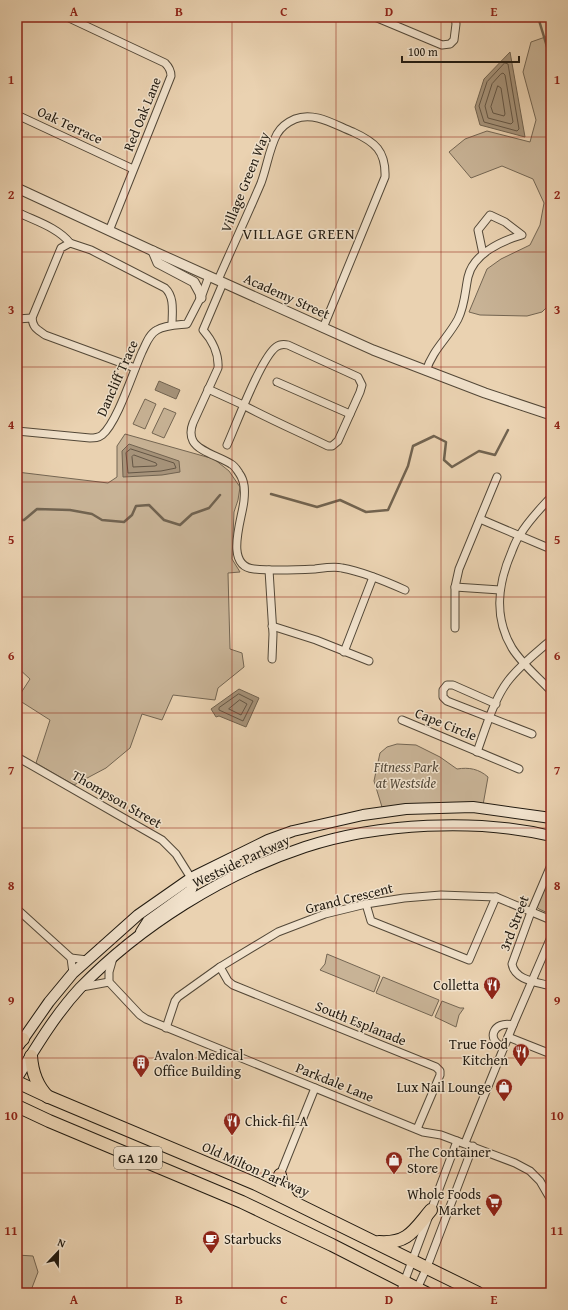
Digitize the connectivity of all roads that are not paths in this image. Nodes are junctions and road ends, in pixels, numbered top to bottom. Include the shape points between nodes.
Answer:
1 (67, 17) edge
2 (375, 17) edge
3 (455, 17) edge
4 (17, 115) edge
5 (133, 169) junction
6 (17, 188) edge
7 (17, 212) edge
8 (109, 231) junction
9 (70, 243) junction
10 (153, 251) junction
11 (483, 254) junction
12 (209, 276) junction
13 (220, 282) junction
14 (200, 298) junction
15 (32, 318) junction
16 (17, 319) edge
17 (172, 325) junction
18 (323, 328) junction
19 (135, 368) junction
20 (426, 371) junction
21 (277, 382) dead end
22 (208, 389) junction
23 (244, 406) junction
24 (350, 414) junction
25 (551, 415) edge
26 (17, 431) edge
27 (227, 445) dead end
28 (497, 477) dead end
29 (551, 497) edge
30 (480, 519) junction
31 (519, 535) junction
32 (551, 549) edge
33 (269, 570) junction
34 (373, 577) junction
35 (456, 587) junction
36 (405, 590) dead end
37 (500, 590) junction
38 (272, 626) junction
39 (455, 628) dead end
40 (551, 640) edge
41 (344, 652) junction
42 (272, 658) dead end
43 (369, 661) dead end
44 (524, 664) junction
45 (551, 691) edge
46 (496, 704) junction
47 (490, 718) junction
48 (402, 720) dead end
49 (532, 734) dead end
50 (477, 752) junction
51 (17, 757) edge
52 (519, 768) dead end
53 (551, 818) edge
54 (551, 836) edge
55 (551, 865) edge
56 (191, 878) junction
57 (496, 897) junction
58 (366, 904) junction
59 (17, 909) edge
60 (531, 912) junction
61 (551, 920) edge
62 (551, 937) edge
63 (138, 938) junction
64 (71, 958) junction
65 (112, 958) junction
66 (87, 960) junction
67 (220, 968) junction
68 (73, 973) junction
69 (532, 981) junction
70 (109, 982) junction
71 (551, 986) edge
72 (81, 988) junction
73 (513, 1025) junction
74 (166, 1028) junction
75 (508, 1037) junction
76 (19, 1043) edge
77 (504, 1047) junction
78 (551, 1054) edge
79 (31, 1056) junction
80 (17, 1078) edge
81 (17, 1082) edge
82 (315, 1088) junction
83 (49, 1098) junction
84 (20, 1111) edge
85 (418, 1129) junction
86 (457, 1141) junction
87 (465, 1144) junction
88 (473, 1146) junction
89 (280, 1175) junction
90 (256, 1184) junction
91 (289, 1199) junction
92 (550, 1200) edge
93 (431, 1210) junction
94 (374, 1241) junction
95 (412, 1260) junction
96 (427, 1267) junction
97 (406, 1277) junction
98 (420, 1288) edge
99 (400, 1293) edge
100 (478, 1293) edge

1 - 5 street, Red Oak Lane via 165,63 170,68 171,76
2 - 3 street via 442,45 450,44 454,40
4 - 5 street, Oak Terrace
5 - 8 street, Red Oak Lane
6 - 8 street, Academy Street
7 - 9 street via 64,236
8 - 10 street, Academy Street
9 - 15 street via 61,248
9 - 17 street via 91,250 165,288 172,298
10 - 12 street, Academy Street
10 - 14 street via 158,263 194,282
11 - 11 street via 508,239 522,235 505,222 490,215 478,230
11 - 20 street via 473,265 468,276 466,297 458,318 432,354
12 - 13 street, Academy Street
12 - 14 street, Dancliff Trace
13 - 18 street, Academy Street
13 - 18 street, Village Green Way via 261,181 274,139 282,127 296,118 312,117 364,137 374,143 381,153 385,165 384,177
13 - 22 street via 202,330 210,338 218,362 218,368
14 - 17 street, Dancliff Trace via 187,324
15 - 16 street
15 - 19 street via 35,328 45,335
17 - 19 street, Dancliff Trace via 157,329 151,335
18 - 20 street, Academy Street
19 - 26 street, Dancliff Trace via 114,419 98,438
20 - 25 street, Academy Street
21 - 24 street
22 - 23 street
22 - 33 street via 193,423 192,441 232,464 242,477 245,486 244,500 236,544 239,559 242,564 252,569
23 - 24 street via 328,446 336,443
23 - 24 street via 265,359 277,346 288,344 358,377 362,385
23 - 27 street
28 - 30 street
29 - 31 street
30 - 31 street
30 - 35 street via 459,569
31 - 32 street
31 - 37 street via 505,568
33 - 34 street via 341,567
33 - 38 street
34 - 36 street
34 - 41 street
35 - 37 street
35 - 39 street
37 - 44 street via 500,611 504,630 512,648
38 - 41 street
38 - 42 street
40 - 44 street, Cape Circle
41 - 43 street
44 - 45 street
44 - 46 street, Cape Circle via 507,682
46 - 47 street, Cape Circle
46 - 47 street via 453,684 443,690 443,697 447,701
47 - 49 street
47 - 50 street, Cape Circle
48 - 50 street, Cape Circle
50 - 52 street
51 - 56 street, Thompson Street via 162,840 176,854
53 - 56 main road, Westside Parkway via 473,807 406,809 367,814 293,831 268,840
54 - 63 main road, Westside Parkway via 494,827 437,826 352,835 305,847 210,888 164,917
55 - 60 street, 3rd Street
56 - 63 main road via 191,890 148,921
56 - 66 main road, Westside Parkway via 138,915
57 - 58 street, Grand Crescent via 441,895
57 - 58 street via 469,960 371,921
57 - 60 street, Grand Crescent
58 - 67 street, Grand Crescent via 325,914 278,932
59 - 64 street
60 - 61 street, Grand Crescent
60 - 69 street, 3rd Street via 512,964 517,974
62 - 69 street
63 - 65 main road, Westside Parkway
64 - 66 street
64 - 68 street
65 - 70 street
65 - 72 main road, Westside Parkway
66 - 68 main road, Westside Parkway
67 - 74 street, Grand Crescent via 178,997
67 - 85 street, South Esplanade via 233,985 436,1067 440,1075
68 - 76 main road, Westside Parkway
69 - 71 street, 3rd Street
69 - 73 street
70 - 72 street
70 - 74 street, Parkdale Lane via 140,1015
72 - 79 main road, Westside Parkway via 54,1021
73 - 75 street
73 - 77 street via 503,1024 494,1031 496,1043
74 - 82 street, Parkdale Lane
75 - 77 street
75 - 78 street
77 - 87 street
79 - 80 main road, Westside Parkway
79 - 83 highway via 36,1079
81 - 83 highway, Old Milton Parkway / GA 120
82 - 85 street, Parkdale Lane
82 - 89 street
83 - 90 highway, Old Milton Parkway / GA 120
84 - 97 highway, GA 120 via 242,1202
85 - 86 street, Parkdale Lane
86 - 87 street, Parkdale Lane
86 - 93 street
87 - 88 street, Parkdale Lane
88 - 92 street, Parkdale Lane via 515,1162 530,1171 540,1181
88 - 96 street
89 - 90 highway via 270,1181
89 - 91 highway via 282,1187
90 - 91 highway, Old Milton Parkway / GA 120
91 - 94 highway, Old Milton Parkway / GA 120
93 - 94 highway via 403,1240
93 - 95 street
94 - 95 highway, Old Milton Parkway / GA 120
95 - 96 highway, Old Milton Parkway / GA 120
95 - 97 street
96 - 98 street
96 - 100 highway, Old Milton Parkway / GA 120
97 - 98 highway, GA 120
97 - 99 street

